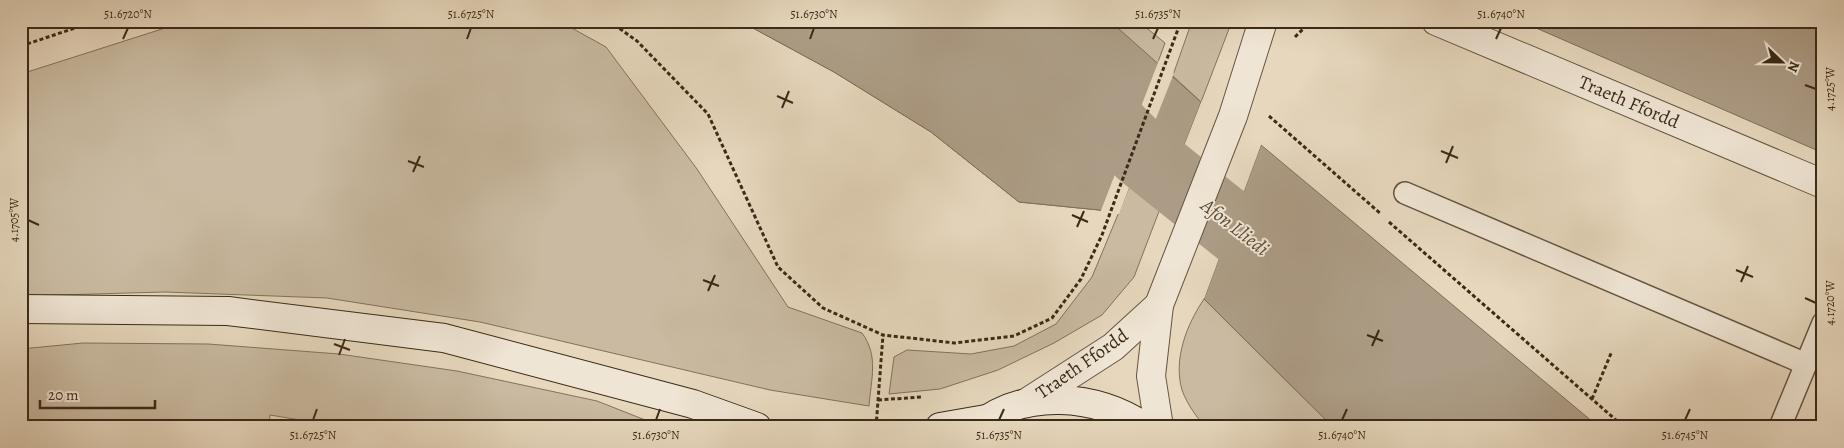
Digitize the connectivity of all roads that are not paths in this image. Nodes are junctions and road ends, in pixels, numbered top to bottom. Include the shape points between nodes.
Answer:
1 (1263, 21) edge
2 (1436, 21) edge
3 (1823, 184) edge
4 (1405, 193) dead end
5 (1159, 305) junction
6 (21, 309) edge
7 (1823, 322) edge
8 (1806, 364) junction
9 (1026, 403) junction
10 (982, 423) edge
11 (757, 427) edge
12 (940, 427) edge
13 (1145, 427) edge
14 (1159, 427) edge
15 (1780, 427) edge

1 - 5 street, Traeth Ffordd via 1233,116
2 - 3 street, Traeth Ffordd
4 - 8 lane
5 - 9 street, Traeth Ffordd via 1113,347
5 - 14 street, Traeth Ffordd via 1151,376
6 - 11 street via 228,311 444,338 693,404
7 - 8 lane
8 - 15 lane
9 - 10 street
9 - 13 street via 1068,399 1110,408
10 - 12 street

